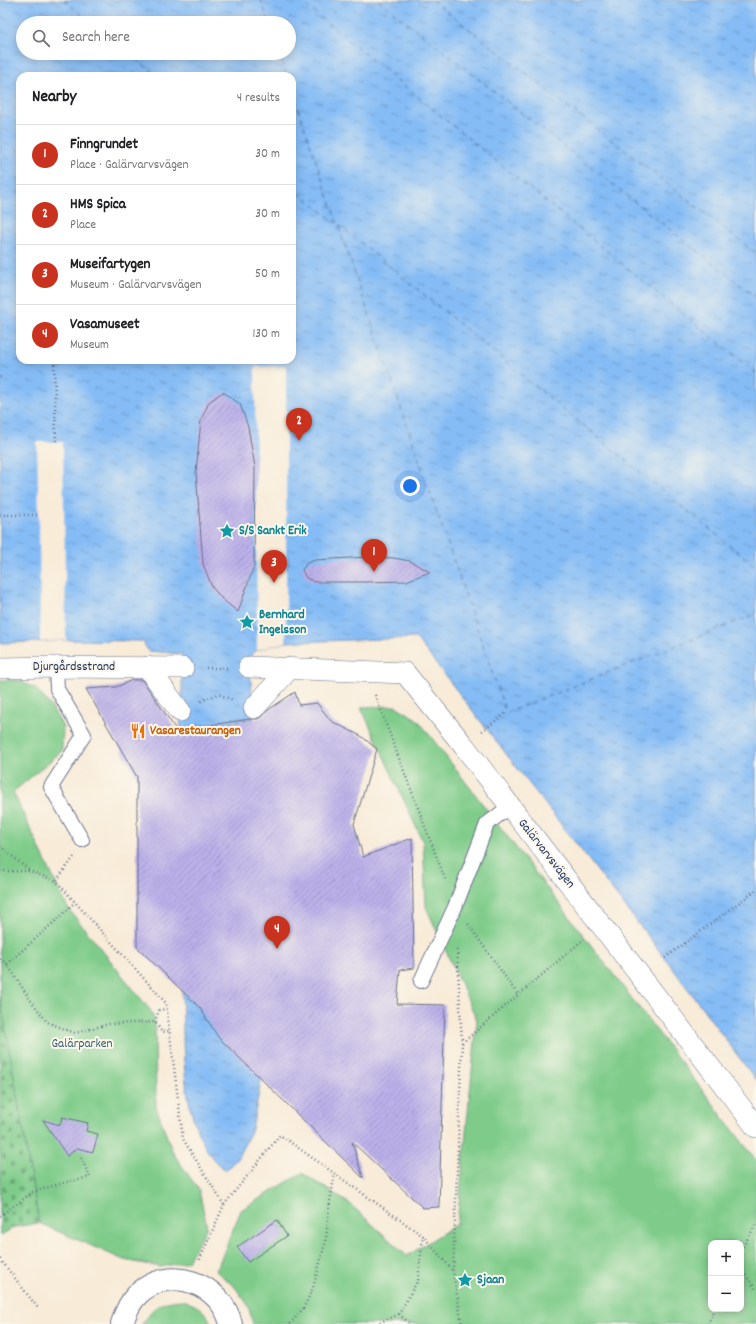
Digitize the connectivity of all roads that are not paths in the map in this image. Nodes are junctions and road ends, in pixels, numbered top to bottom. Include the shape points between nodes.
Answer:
1 (56, 667) junction
2 (147, 667) junction
3 (249, 667) road end
4 (0, 668) edge
5 (183, 668) road end
6 (290, 668) junction
7 (254, 708) road end
8 (180, 710) road end
9 (509, 807) junction
10 (82, 840) road end
11 (421, 981) dead end
12 (756, 1127) edge
13 (122, 1324) edge
14 (231, 1324) edge

1 - 2 street, Djurgårdsstrand
1 - 4 street, Djurgårdsstrand
1 - 10 lane via 57,689 84,735 51,787
2 - 5 street, Djurgårdsstrand
2 - 8 street
3 - 6 street, Galärvarvsvägen
6 - 7 street
6 - 9 street, Galärvarvsvägen via 405,673
9 - 11 lane via 487,824 455,907
9 - 12 street, Galärvarvsvägen
13 - 14 street via 127,1308 138,1294 154,1284 171,1279 189,1281 206,1288 219,1299

